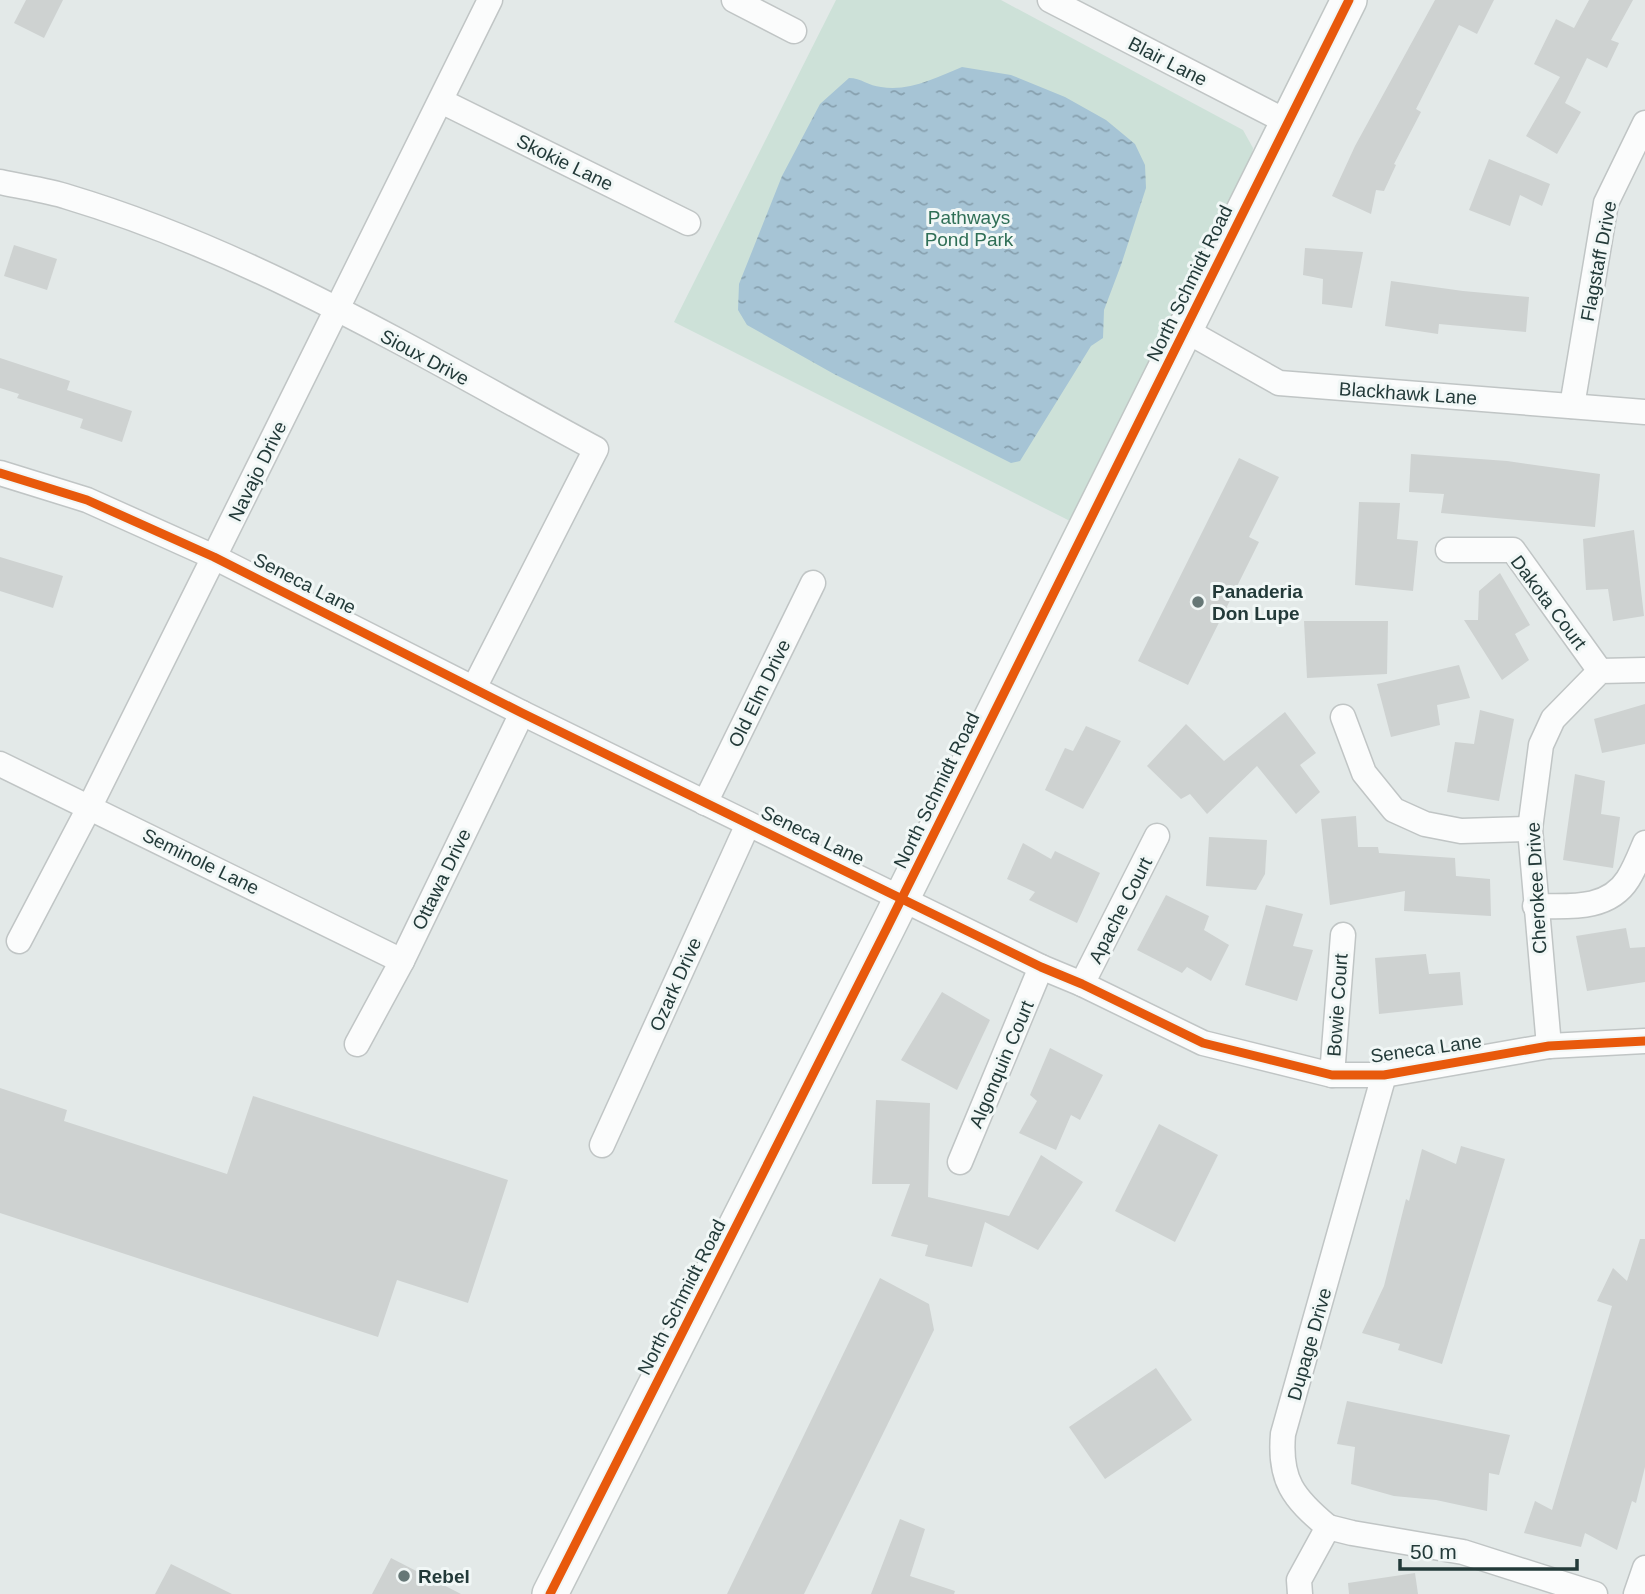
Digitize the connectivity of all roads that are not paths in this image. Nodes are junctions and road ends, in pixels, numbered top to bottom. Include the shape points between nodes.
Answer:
1 (490, 0) edge
2 (734, 0) edge
3 (1050, 0) edge
4 (1349, 0) edge
5 (794, 31) dead end
6 (441, 102) junction
7 (1287, 122) junction
8 (1645, 123) edge
9 (0, 182) edge
10 (688, 223) dead end
11 (336, 309) junction
12 (1185, 330) junction
13 (1572, 406) junction
14 (1645, 412) edge
15 (0, 473) edge
16 (1448, 550) dead end
17 (215, 557) junction
18 (813, 583) dead end
19 (1645, 670) edge
20 (1600, 671) junction
21 (474, 688) junction
22 (522, 713) junction
23 (1343, 717) dead end
24 (0, 764) edge
25 (705, 803) junction
26 (90, 806) junction
27 (748, 824) junction
28 (1530, 829) junction
29 (1157, 836) dead end
30 (1645, 843) edge
31 (902, 898) junction
32 (1535, 906) junction
33 (1343, 935) dead end
34 (19, 941) dead end
35 (402, 961) junction
36 (1041, 967) junction
37 (1082, 984) junction
38 (1645, 1041) edge
39 (358, 1044) dead end
40 (1549, 1046) junction
41 (1332, 1075) junction
42 (1384, 1075) junction
43 (602, 1145) dead end
44 (960, 1162) dead end
45 (1328, 1527) junction
46 (1645, 1568) edge
47 (550, 1594) edge
48 (1300, 1594) edge
49 (1595, 1594) edge
50 (1636, 1594) edge

1 - 6 street, Navajo Drive
2 - 5 street
3 - 7 street, Blair Lane
4 - 7 street, North Schmidt Road
6 - 10 street, Skokie Lane
6 - 11 street, Navajo Drive
7 - 12 street, North Schmidt Road
8 - 13 street, Flagstaff Drive via 1606,203
9 - 11 street, Sioux Drive via 67,197 202,244
11 - 17 street, Navajo Drive
11 - 21 street, Sioux Drive via 596,449
12 - 13 street, Blackhawk Lane via 1279,383
12 - 31 street, North Schmidt Road
13 - 14 street, Blackhawk Lane
15 - 17 street, Seneca Lane via 87,500
16 - 20 street, Dakota Court via 1513,550
17 - 21 street, Seneca Lane
17 - 26 street, Navajo Drive
18 - 25 street, Old Elm Drive
19 - 20 street
20 - 28 street, Cherokee Drive via 1553,719 1541,745
21 - 22 street, Seneca Lane
22 - 25 street, Seneca Lane
22 - 35 street, Ottawa Drive
23 - 28 street via 1364,773 1394,810 1425,824 1461,831
24 - 26 street, Seminole Lane
25 - 27 street, Seneca Lane
26 - 34 street, Navajo Drive
26 - 35 street, Seminole Lane
27 - 31 street, Seneca Lane
27 - 43 street, Ozark Drive
28 - 32 street, Cherokee Drive
29 - 37 street, Apache Court
30 - 32 street via 1628,878 1604,900 1578,906
31 - 36 street, Seneca Lane
31 - 47 street, North Schmidt Road
32 - 40 street, Cherokee Drive
33 - 41 street, Bowie Court
35 - 39 street, Ottawa Drive
36 - 37 street, Seneca Lane
36 - 44 street, Algonquin Court
37 - 41 street, Seneca Lane via 1203,1043
38 - 40 street, Seneca Lane
40 - 42 street, Seneca Lane
41 - 42 street, Seneca Lane
42 - 45 street, Dupage Drive via 1283,1434 1281,1460 1289,1482 1306,1508
45 - 48 street via 1299,1580
45 - 49 street via 1463,1552
46 - 50 street

